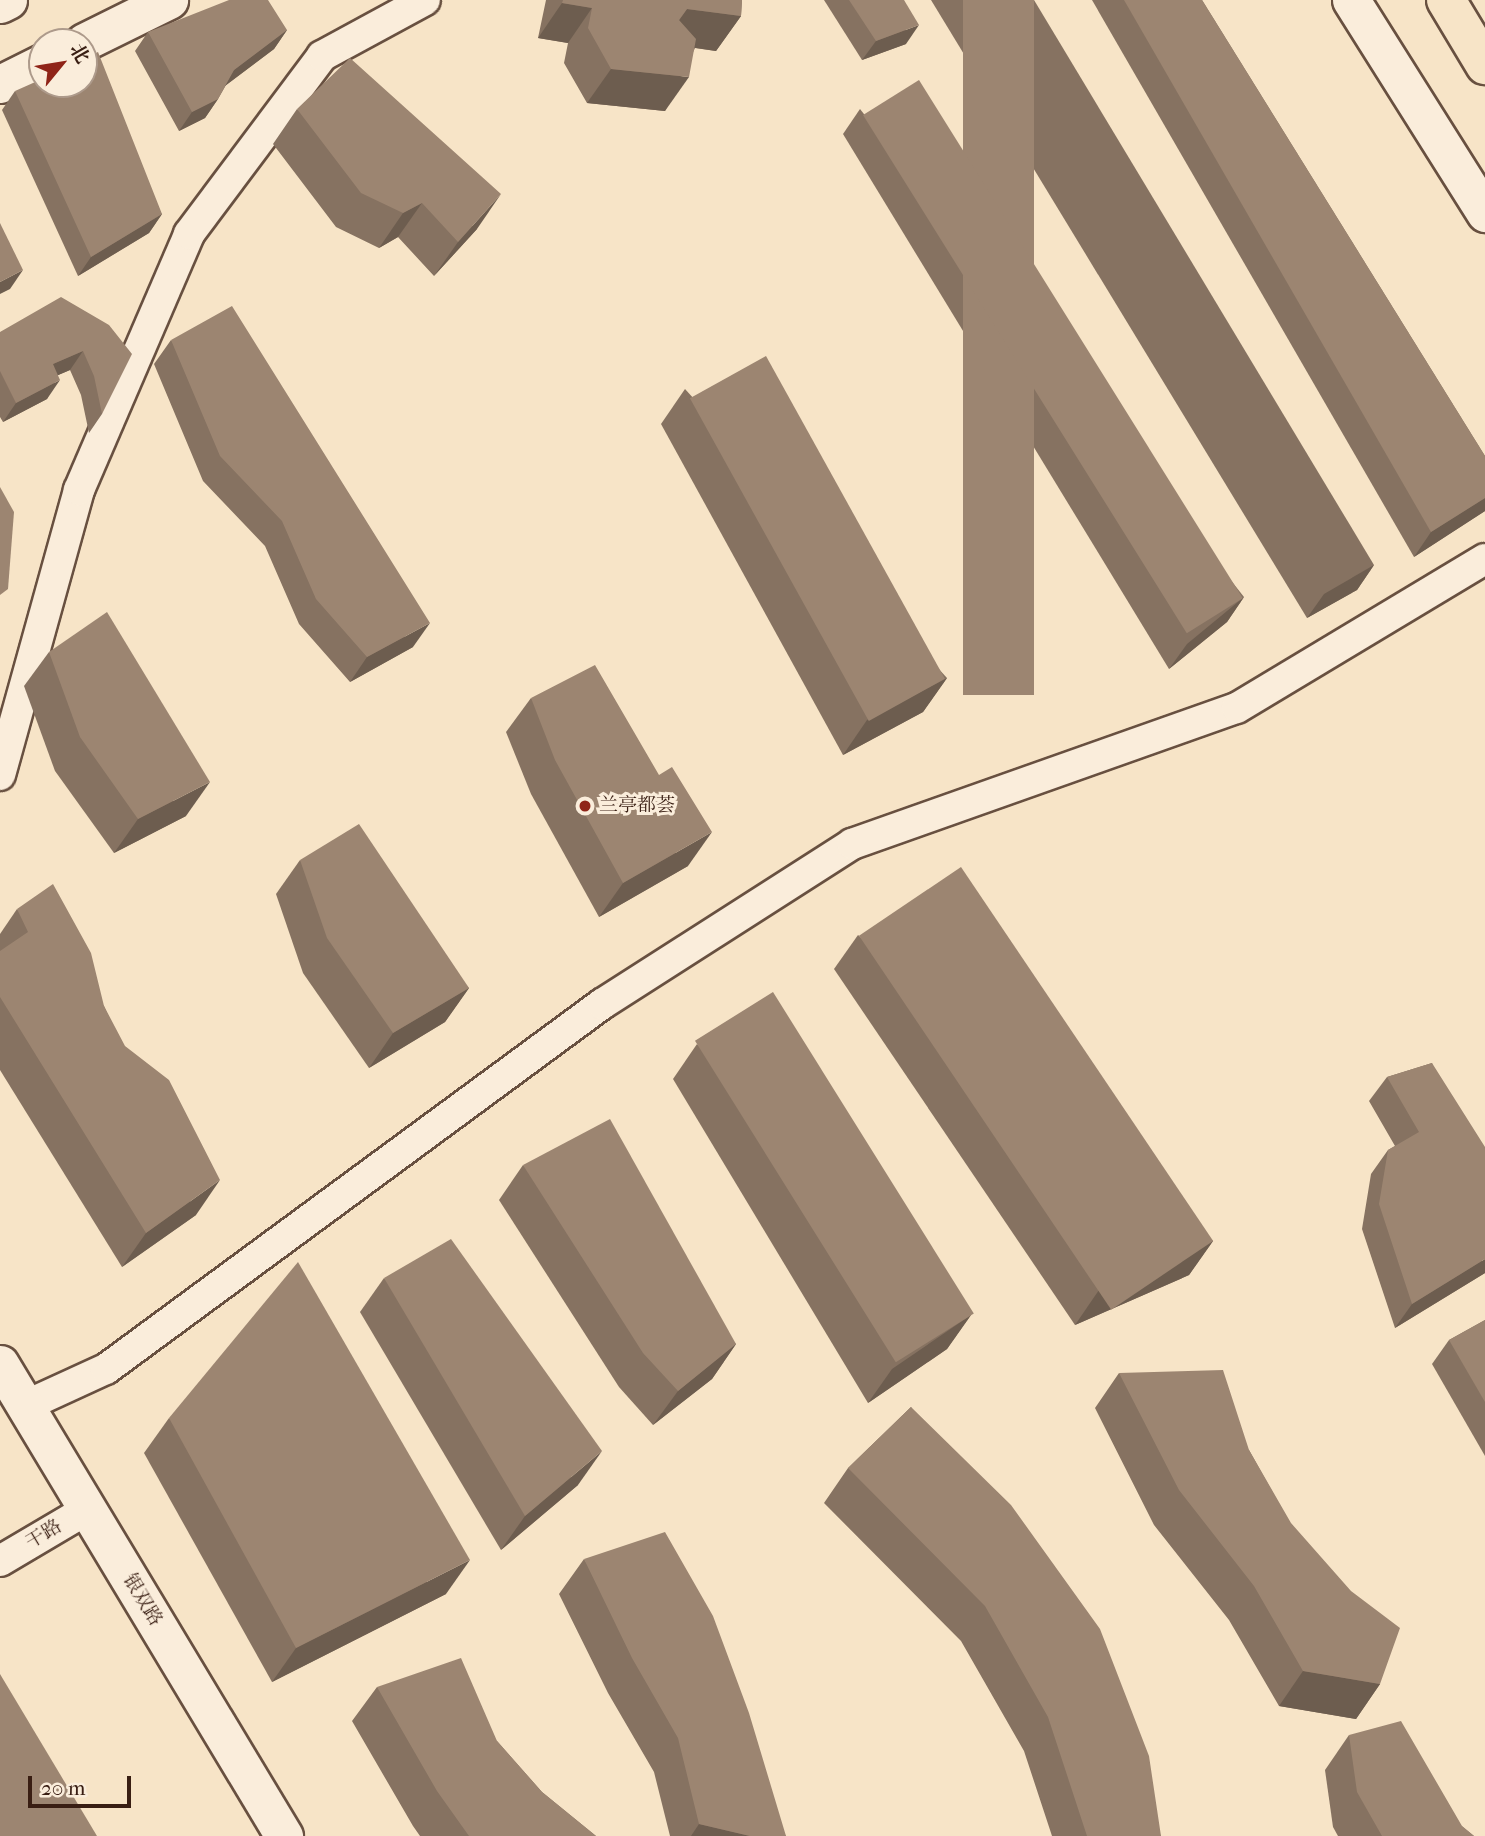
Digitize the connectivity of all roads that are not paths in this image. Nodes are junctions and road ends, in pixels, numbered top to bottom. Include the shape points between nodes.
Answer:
1 (8, 0) edge
2 (169, 0) edge
3 (425, 0) edge
4 (1351, 0) edge
5 (1446, 0) edge
6 (0, 4) edge
7 (98, 35) edge
8 (1485, 65) edge
9 (28, 70) edge
10 (0, 84) edge
11 (1485, 213) edge
12 (1485, 559) edge
13 (0, 775) edge
14 (0, 1364) edge
15 (25, 1406) junction
16 (88, 1509) junction
17 (0, 1562) edge
18 (284, 1836) edge

1 - 6 street
2 - 7 street
3 - 13 street via 322,56 189,234 79,490
4 - 11 street
5 - 8 highway
9 - 10 street
12 - 15 street via 1237,708 852,844 602,1004 106,1368
14 - 15 street, 银双路
15 - 16 street, 银双路
16 - 17 street, 干路
16 - 18 street, 银双路

